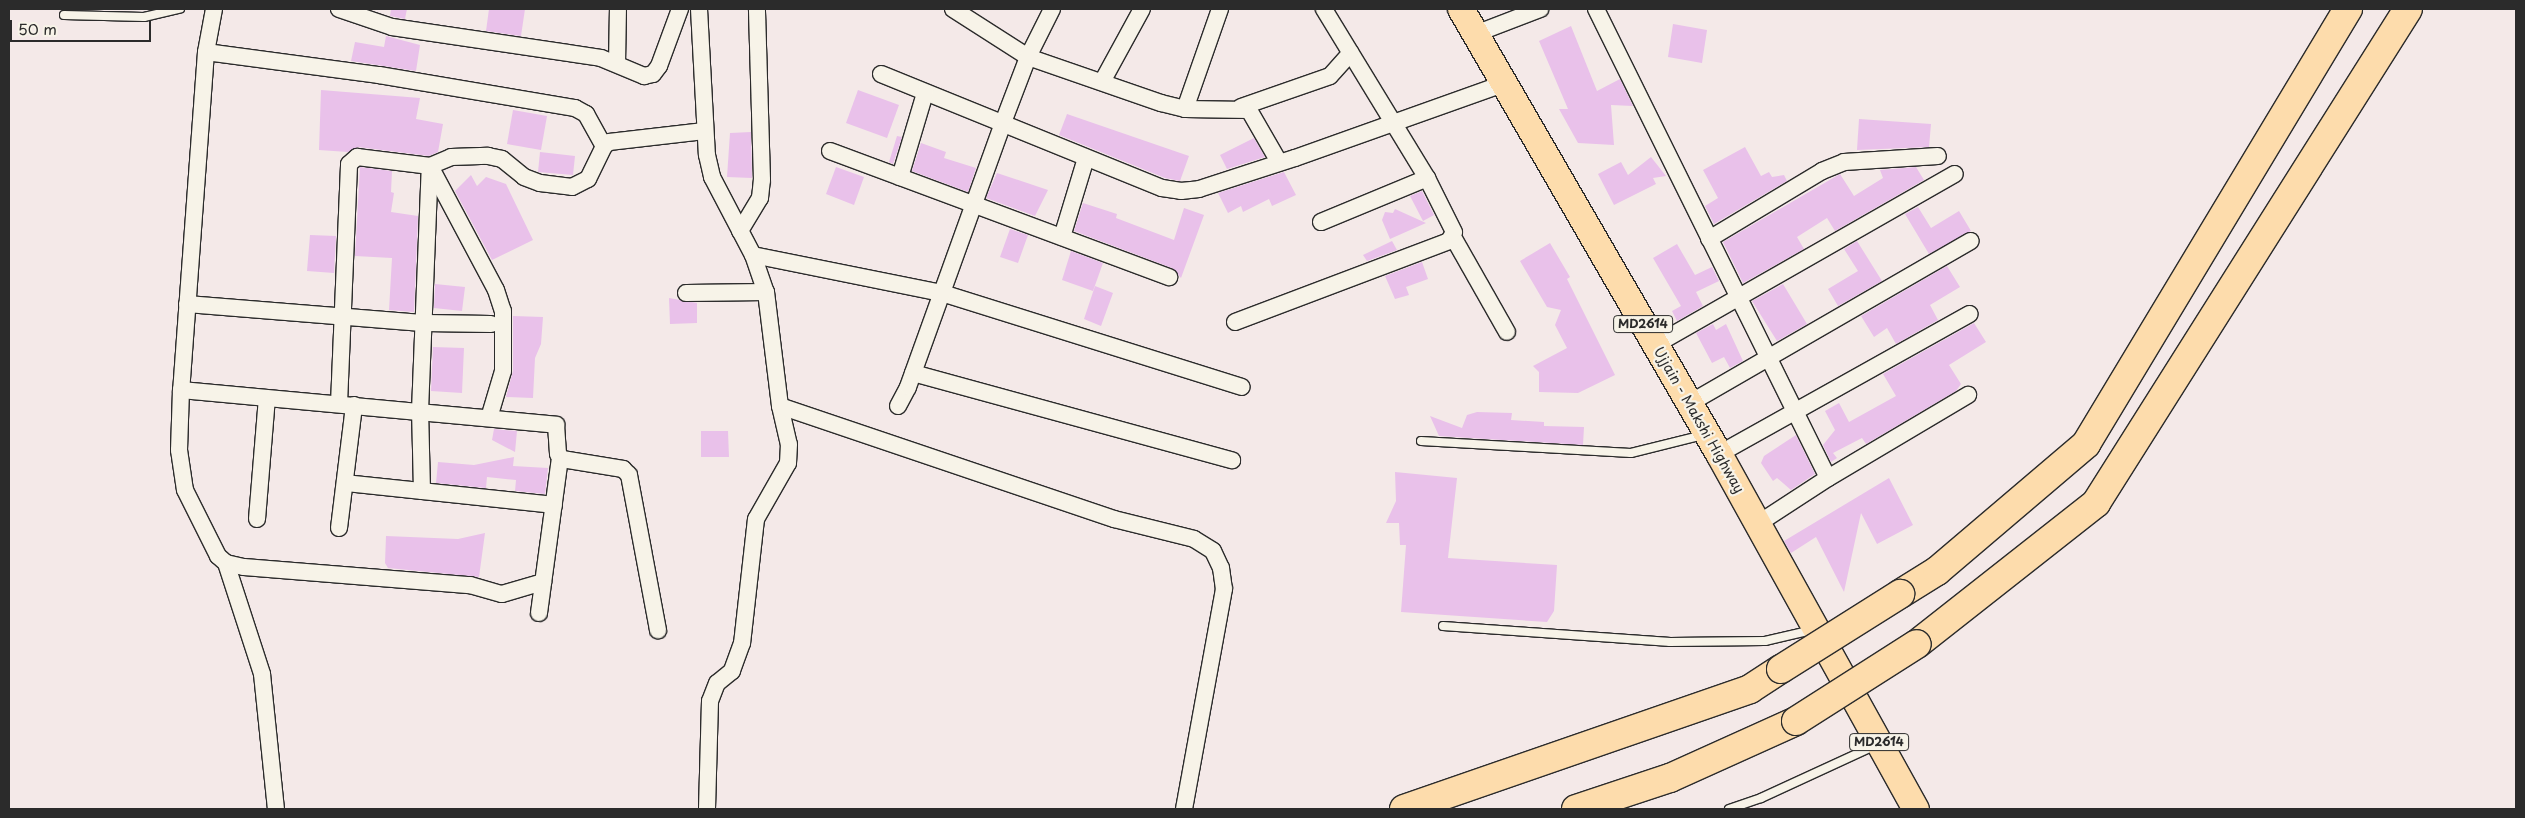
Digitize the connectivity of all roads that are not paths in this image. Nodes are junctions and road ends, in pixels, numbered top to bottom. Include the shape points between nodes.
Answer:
1 (180, 9) edge
2 (214, 9) edge
3 (338, 9) edge
4 (618, 9) edge
5 (680, 9) edge
6 (699, 9) edge
7 (757, 9) edge
8 (955, 9) edge
9 (1052, 9) edge
10 (1142, 9) edge
11 (1220, 9) edge
12 (1324, 9) edge
13 (1462, 9) edge
14 (1540, 9) edge
15 (1596, 9) edge
16 (2348, 9) edge
17 (2408, 9) edge
18 (64, 15) dead end
19 (1475, 34) junction
20 (206, 52) junction
21 (1351, 53) junction
22 (1028, 57) junction
23 (617, 64) junction
24 (881, 74) dead end
25 (1102, 82) junction
26 (1503, 84) junction
27 (925, 93) junction
28 (1241, 108) junction
29 (1185, 109) junction
30 (1393, 123) junction
31 (1002, 125) junction
32 (704, 131) junction
33 (604, 146) junction
34 (830, 151) dead end
35 (1938, 156) dead end
36 (1086, 158) junction
37 (1279, 162) junction
38 (430, 166) junction
39 (1955, 174) dead end
40 (900, 177) junction
41 (1427, 178) junction
42 (974, 205) junction
43 (1321, 222) dead end
44 (740, 231) junction
45 (1062, 237) junction
46 (1453, 237) junction
47 (1709, 239) junction
48 (1971, 241) dead end
49 (753, 254) junction
50 (1169, 277) dead end
51 (766, 292) junction
52 (686, 293) dead end
53 (942, 293) junction
54 (1738, 299) junction
55 (187, 304) junction
56 (1970, 314) dead end
57 (344, 316) junction
58 (1235, 322) dead end
59 (425, 323) junction
60 (491, 324) dead end
61 (1507, 332) dead end
62 (1655, 345) junction
63 (1768, 356) junction
64 (913, 373) junction
65 (1242, 387) dead end
66 (181, 390) junction
67 (1968, 395) dead end
68 (267, 398) junction
69 (1690, 403) junction
70 (347, 405) junction
71 (780, 406) junction
72 (898, 406) dead end
73 (420, 412) junction
74 (1795, 414) junction
75 (489, 418) junction
76 (1421, 441) dead end
77 (1714, 444) junction
78 (560, 457) junction
79 (1232, 460) dead end
80 (1828, 478) junction
81 (345, 483) junction
82 (422, 491) junction
83 (554, 506) junction
84 (257, 519) dead end
85 (1759, 523) junction
86 (340, 528) dead end
87 (226, 563) junction
88 (543, 582) junction
89 (539, 613) dead end
90 (1443, 626) dead end
91 (1816, 629) junction
92 (658, 630) dead end
93 (1879, 743) junction
94 (276, 809) edge
95 (707, 809) edge
96 (1184, 809) edge
97 (1404, 809) edge
98 (1576, 809) edge
99 (1729, 809) edge
100 (1916, 809) edge

1 - 18 lane via 144,17
2 - 20 street
3 - 23 street via 392,27 601,58
4 - 23 street
5 - 23 street via 653,74 636,74
6 - 32 street
7 - 44 street via 762,180 760,198
8 - 22 street
9 - 22 street
10 - 25 street
11 - 29 street
12 - 21 street
13 - 19 main road, Ujjain - Makshi Highway / MD2614
14 - 19 street
15 - 47 street
16 - 97 highway, bridge via 2086,444 1937,571 1750,689
17 - 98 highway, bridge via 2096,503 1917,644 1796,721 1670,778
19 - 26 main road, Ujjain - Makshi Highway / MD2614
20 - 33 street via 379,75 575,108 586,114
20 - 55 street
21 - 28 street via 1330,76
21 - 30 street
22 - 25 street
22 - 31 street
24 - 27 street
25 - 29 street
26 - 30 street
26 - 62 main road, Ujjain - Makshi Highway / MD2614
27 - 31 street
27 - 40 street
28 - 29 street
28 - 37 street via 1254,116
30 - 37 street
30 - 41 street
31 - 36 street
31 - 42 street
32 - 33 street via 616,141
32 - 44 street via 712,178
33 - 38 street via 588,179 572,188 524,177 502,159 488,156 451,157
34 - 40 street
35 - 47 street via 1844,162 1822,170
36 - 37 street via 1162,188 1181,191
36 - 45 street
38 - 57 street via 357,156 350,160
38 - 59 street
38 - 75 street via 496,290 503,311 503,371
39 - 54 street
40 - 42 street
41 - 43 street
41 - 46 street via 1453,227
42 - 45 street
42 - 53 street
44 - 49 street
45 - 50 street
46 - 58 street
46 - 61 street
47 - 54 street
48 - 63 street
49 - 51 street
49 - 53 street
51 - 52 street
51 - 71 street
53 - 64 street
53 - 65 street
54 - 62 street
54 - 63 street
55 - 57 street
55 - 66 street
56 - 74 street
57 - 59 street
57 - 70 street
59 - 60 street
59 - 73 street
62 - 69 main road, Ujjain - Makshi Highway / MD2614
63 - 69 street
63 - 74 street
64 - 72 street
64 - 79 street
66 - 68 street
66 - 87 street via 180,450 185,490 218,556
67 - 80 street
68 - 70 street
68 - 84 street
69 - 77 main road, Ujjain - Makshi Highway / MD2614
70 - 73 street
70 - 81 street
71 - 95 street via 789,444 788,463 756,519 742,643 732,670 717,683 710,701
71 - 96 street via 1114,519 1194,539 1213,551 1221,568 1224,589
73 - 75 street
73 - 82 street
74 - 77 street
74 - 80 street
75 - 78 street via 556,424
76 - 77 lane via 1631,453 1678,442
77 - 85 main road, Ujjain - Makshi Highway / MD2614
78 - 83 street
78 - 92 street via 623,468 629,475
80 - 85 street
81 - 82 street
81 - 86 street
82 - 83 street
83 - 88 street
85 - 91 main road, Ujjain - Makshi Highway / MD2614
87 - 88 street via 470,585 502,594
87 - 94 street via 262,674
88 - 89 street
90 - 91 lane via 1670,642 1765,640
91 - 93 main road, Ujjain - Makshi Highway / MD2614
93 - 99 lane via 1761,798
93 - 100 main road, Ujjain - Makshi Highway / MD2614

